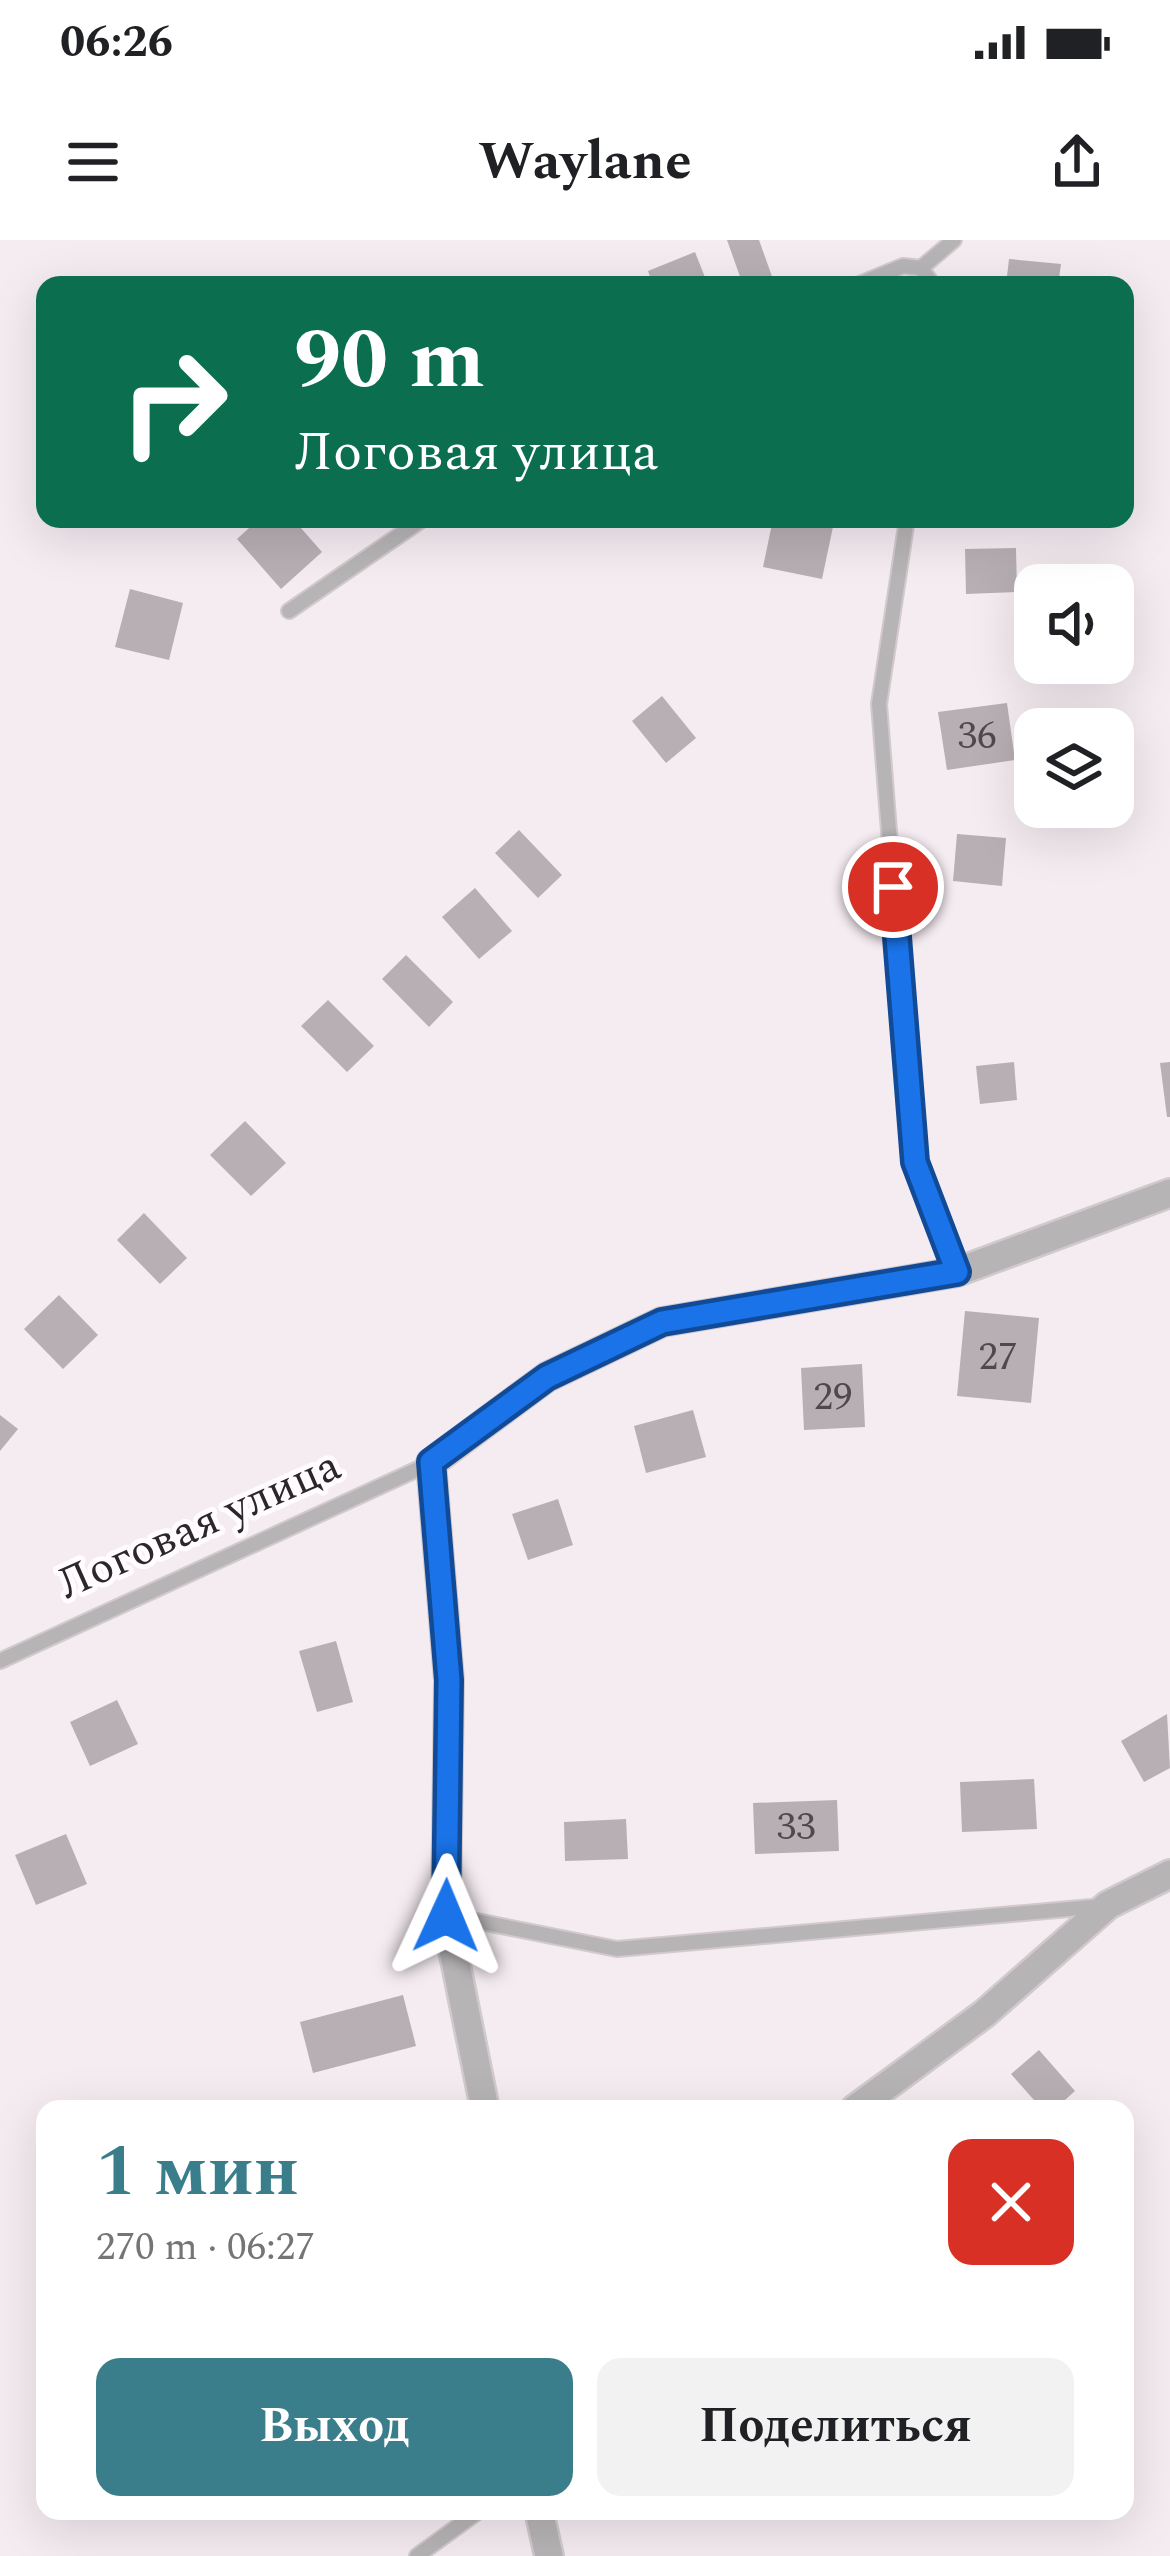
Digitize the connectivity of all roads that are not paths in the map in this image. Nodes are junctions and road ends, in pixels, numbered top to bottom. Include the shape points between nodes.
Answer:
1 (954, 240) edge
2 (921, 268) junction
3 (878, 276) edge
4 (927, 276) edge
5 (411, 528) edge
6 (906, 528) edge
7 (289, 611) dead end
8 (1170, 1192) edge
9 (957, 1272) junction
10 (431, 1462) junction
11 (0, 1661) edge
12 (1170, 1874) edge
13 (1108, 1905) junction
14 (446, 1916) junction
15 (483, 2100) edge
16 (867, 2100) edge
17 (466, 2520) edge
18 (541, 2520) edge
19 (417, 2556) edge
20 (549, 2556) edge

1 - 2 lane
2 - 3 lane
2 - 4 lane
5 - 7 lane
6 - 9 lane via 879,704 915,1162
8 - 9 street, Логовая улица
9 - 10 street, Логовая улица via 662,1322 547,1377
10 - 11 lane, Логовая улица
10 - 14 street via 449,1680
12 - 13 street
13 - 14 lane via 617,1949
13 - 16 street via 984,2014
14 - 15 street
17 - 19 lane
18 - 20 street

